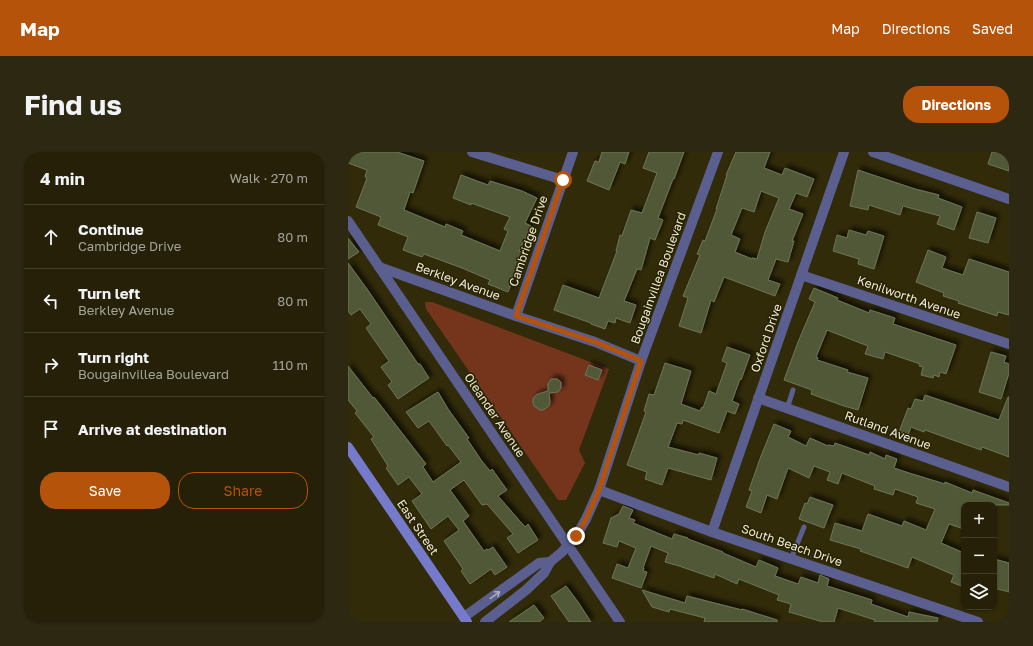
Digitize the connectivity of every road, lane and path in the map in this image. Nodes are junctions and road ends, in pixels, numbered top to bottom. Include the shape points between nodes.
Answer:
1 (472, 152) edge
2 (573, 152) edge
3 (718, 152) edge
4 (844, 152) edge
5 (873, 152) edge
6 (563, 180) junction
7 (1009, 199) edge
8 (348, 221) edge
9 (379, 267) junction
10 (801, 275) junction
11 (516, 316) junction
12 (1009, 344) edge
13 (641, 361) junction
14 (793, 390) dead end
15 (758, 398) junction
16 (787, 409) junction
17 (348, 447) edge
18 (1009, 487) edge
19 (599, 490) junction
20 (804, 527) dead end
21 (712, 532) junction
22 (568, 546) junction
23 (791, 559) junction
24 (550, 562) junction
25 (465, 620) edge
26 (485, 622) edge
27 (620, 622) edge
28 (978, 622) edge

1 - 6 street
2 - 6 street, Cambridge Drive
3 - 13 street, Bougainvillea Boulevard
4 - 10 street, Oxford Drive
5 - 7 street
6 - 11 street, Cambridge Drive
8 - 9 street, Oleander Avenue
9 - 11 street, Berkley Avenue
9 - 22 street, Oleander Avenue
10 - 12 street, Kenilworth Avenue
10 - 15 street, Oxford Drive
11 - 13 street, Berkley Avenue via 595,342
13 - 19 street, Bougainvillea Boulevard
14 - 16 lane
15 - 16 street, Rutland Avenue
15 - 21 street, Oxford Drive
16 - 18 street, Rutland Avenue
17 - 25 main road, East Street
19 - 21 street, South Beach Drive
19 - 22 street, Bougainvillea Boulevard via 583,525
20 - 23 lane
21 - 23 street, South Beach Drive
22 - 24 street, Bougainvillea Boulevard
22 - 27 street, Oleander Avenue
23 - 28 street, South Beach Drive
25 -> 24 street via 539,562
24 - 26 street via 544,574

